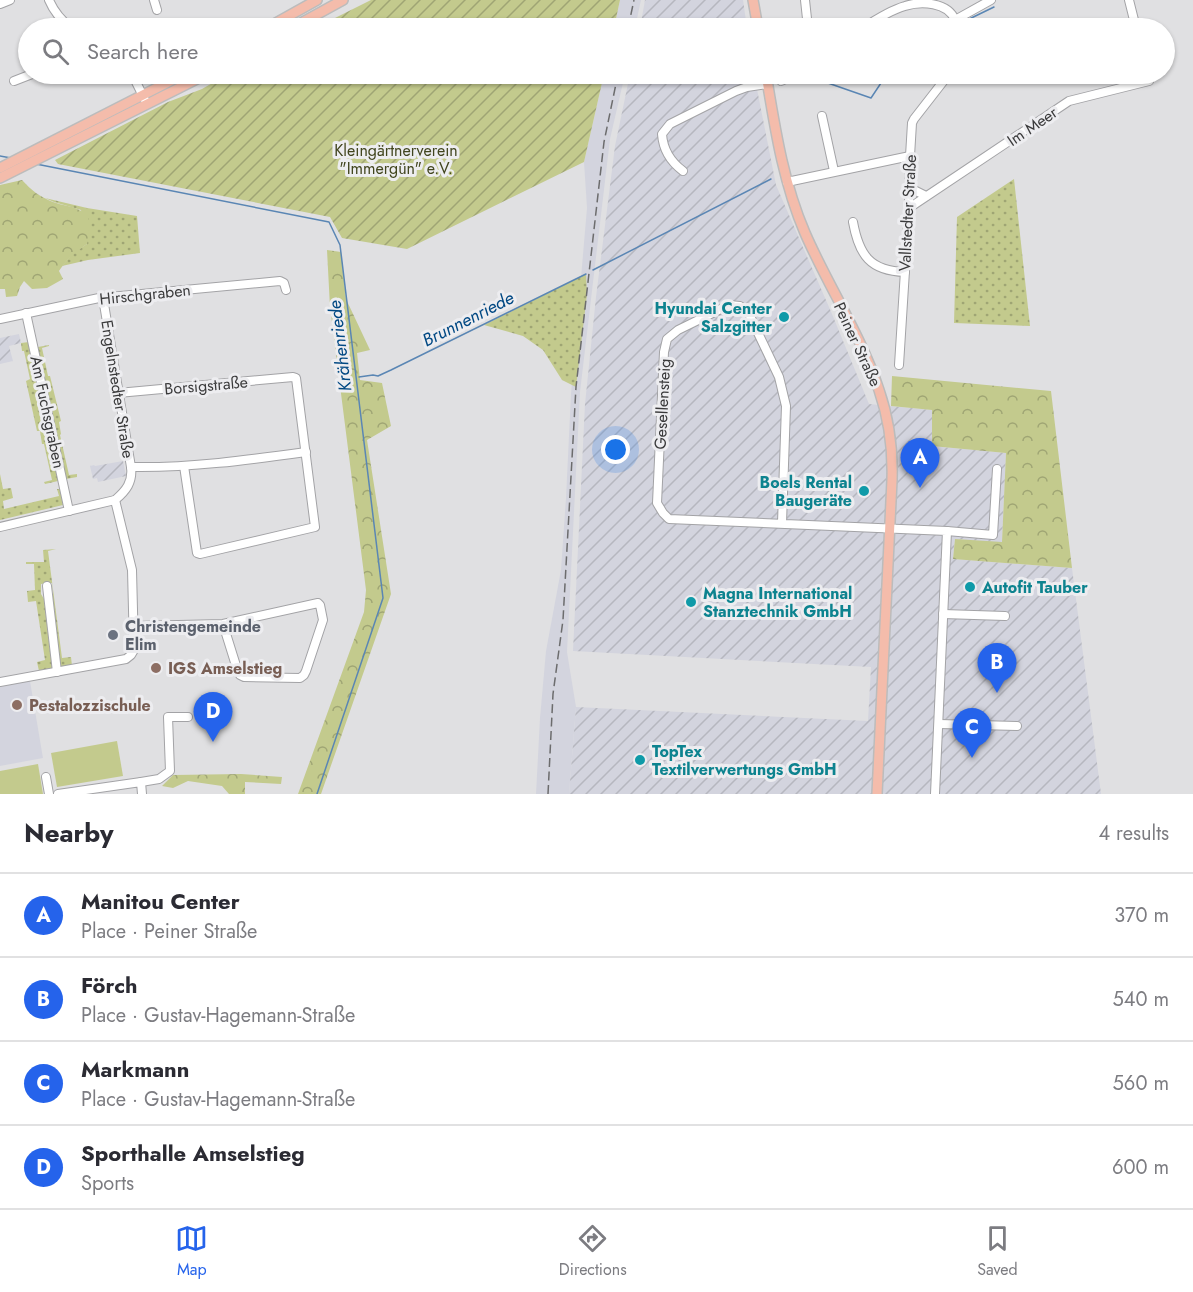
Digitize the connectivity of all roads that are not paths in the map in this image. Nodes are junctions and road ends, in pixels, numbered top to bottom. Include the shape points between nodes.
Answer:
1 (9, 0) edge
2 (49, 0) edge
3 (154, 0) edge
4 (317, 0) edge
5 (343, 0) edge
6 (753, 0) edge
7 (805, 0) edge
8 (991, 0) edge
9 (1129, 0) edge
10 (0, 4) edge
11 (157, 10) dead end
12 (59, 18) edge
13 (285, 18) edge
14 (310, 18) edge
15 (756, 18) edge
16 (807, 18) edge
17 (881, 18) edge
18 (954, 18) edge
19 (965, 18) edge
20 (1134, 18) edge
21 (18, 79) edge
22 (14, 81) dead end
23 (137, 84) edge
24 (164, 84) edge
25 (187, 84) edge
26 (768, 84) joint
27 (941, 84) edge
28 (1125, 84) edge
29 (143, 95) junction
30 (147, 104) junction
31 (822, 116) dead end
32 (909, 156) junction
33 (0, 168) edge
34 (682, 171) dead end
35 (834, 171) junction
36 (0, 178) edge
37 (787, 182) junction
38 (910, 188) junction
39 (926, 196) junction
40 (909, 208) junction
41 (853, 222) dead end
42 (905, 272) junction
43 (286, 290) dead end
44 (102, 299) junction
45 (26, 313) junction
46 (0, 319) edge
47 (899, 365) dead end
48 (118, 393) junction
49 (306, 452) junction
50 (184, 466) junction
51 (131, 467) junction
52 (997, 469) dead end
53 (115, 500) junction
54 (69, 511) junction
55 (782, 523) junction
56 (0, 527) edge
57 (889, 528) junction
58 (947, 531) junction
59 (47, 586) dead end
60 (943, 614) junction
61 (1005, 616) dead end
62 (223, 624) junction
63 (133, 626) junction
64 (57, 672) junction
65 (0, 682) edge
66 (188, 717) dead end
67 (939, 724) junction
68 (1017, 726) dead end
69 (46, 777) dead end
70 (141, 782) junction
71 (49, 794) edge
72 (58, 794) edge
73 (142, 794) edge
74 (877, 794) edge
75 (935, 794) edge

1 - 10 street
2 - 12 street
3 - 11 street
4 - 13 main road
5 - 14 main road
6 - 15 main road
7 - 16 street
8 - 19 street
9 - 20 street
17 - 18 street via 901,7 930,4 948,10
21 - 22 street
23 - 29 street
24 - 29 main road
25 - 30 main road
26 - 34 street via 736,91 670,124 662,141 672,164
26 - 37 main road, Peiner Straße
27 - 32 street, Vallstedter Straße via 912,123
28 - 39 street, Im Meer via 1069,101
29 - 30 street
29 - 33 main road
30 - 36 main road
31 - 35 street
32 - 35 street
32 - 38 street, Vallstedter Straße
35 - 37 street
37 - 57 main road, Peiner Straße via 805,232 879,390 893,462
38 - 39 street
38 - 40 street, Vallstedter Straße
39 - 40 street, Im Meer
40 - 42 street, Vallstedter Straße
41 - 42 street via 866,257 878,267
42 - 47 street, Vallstedter Straße
43 - 44 street, Hirschgraben via 280,281
44 - 45 street, Hirschgraben
44 - 48 street, Engelnstedter Straße
45 - 46 street, Hirschgraben
45 - 54 street, Am Fuchsgraben
48 - 49 street, Borsigstraße via 293,377 298,381
48 - 51 street, Engelnstedter Straße
49 - 50 street
49 - 50 street via 315,527 201,554 197,553
50 - 51 street
51 - 53 street, Engelnstedter Straße via 128,486
52 - 58 street, Gesellensteig via 993,535
53 - 54 street
53 - 63 street via 132,570
54 - 56 street
55 - 55 street, Gesellensteig via 669,519 657,503 667,339 729,305 740,306 749,314 779,377 786,406
55 - 57 street, Gesellensteig
57 - 58 street, Gesellensteig
57 - 74 main road, Peiner Straße
58 - 60 street
59 - 64 street
60 - 61 street
60 - 67 street
62 - 62 street via 318,603 323,620 300,678 240,675
62 - 63 street
63 - 64 street via 134,650 126,659
64 - 65 street
66 - 70 street via 168,717 170,771 159,779
67 - 68 street
67 - 75 street
69 - 71 street
70 - 72 street
70 - 73 street

